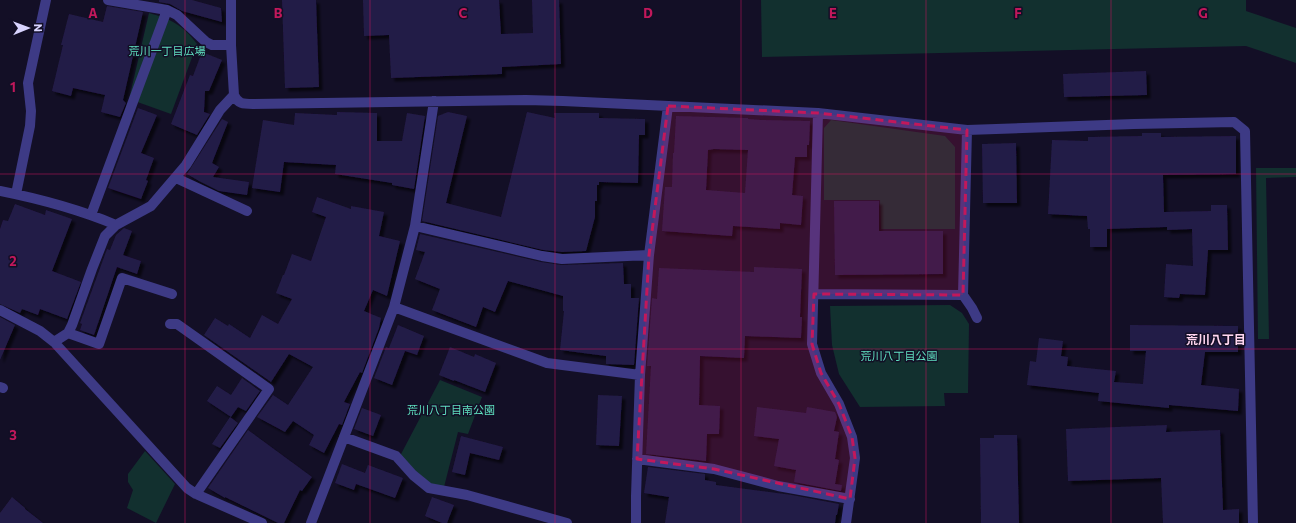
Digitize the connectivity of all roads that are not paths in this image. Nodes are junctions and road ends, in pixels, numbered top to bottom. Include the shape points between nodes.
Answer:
1 (46, 0) edge
2 (108, 0) edge
3 (231, 0) edge
4 (167, 10) junction
5 (231, 45) junction
6 (234, 95) junction
7 (434, 101) junction
8 (668, 106) junction
9 (818, 113) junction
10 (967, 130) junction
11 (176, 178) junction
12 (0, 191) edge
13 (16, 194) junction
14 (247, 211) dead end
15 (91, 215) junction
16 (116, 225) junction
17 (415, 226) junction
18 (649, 255) junction
19 (172, 294) dead end
20 (814, 294) junction
21 (963, 294) junction
22 (394, 307) junction
23 (0, 310) edge
24 (977, 318) dead end
25 (170, 324) dead end
26 (68, 333) junction
27 (54, 342) junction
28 (640, 375) junction
29 (344, 437) junction
30 (637, 459) junction
31 (196, 494) junction
32 (850, 499) junction
33 (262, 523) edge
34 (311, 523) edge
35 (567, 523) edge
36 (636, 523) edge
37 (846, 523) edge
38 (1253, 523) edge

1 - 13 street via 28,83 30,126
2 - 4 street
3 - 5 street
4 - 5 street via 177,14 206,42 212,45
4 - 15 street
5 - 6 street
6 - 7 street via 242,104
6 - 11 street via 220,110
7 - 8 street via 526,100
7 - 17 street
8 - 9 street
8 - 18 street
9 - 10 street
9 - 20 street
10 - 21 street
10 - 38 street via 1234,122 1245,131
11 - 14 street
11 - 16 street via 151,206
12 - 13 street
13 - 15 street
15 - 16 street
16 - 26 street via 105,236
17 - 18 street via 562,259
17 - 22 street
18 - 28 street
19 - 26 street via 122,278 100,344
20 - 21 street
20 - 32 street via 812,344 821,373 839,404 852,437 855,458
21 - 24 street
22 - 28 street via 547,363
22 - 29 street
23 - 27 street via 40,331
25 - 31 street via 177,324 269,389
26 - 27 street
27 - 31 street via 159,459
28 - 30 street
29 - 34 street
29 - 35 street via 396,456 429,488 467,495
30 - 32 street via 714,469 778,486
30 - 36 street
31 - 33 street
32 - 37 street

